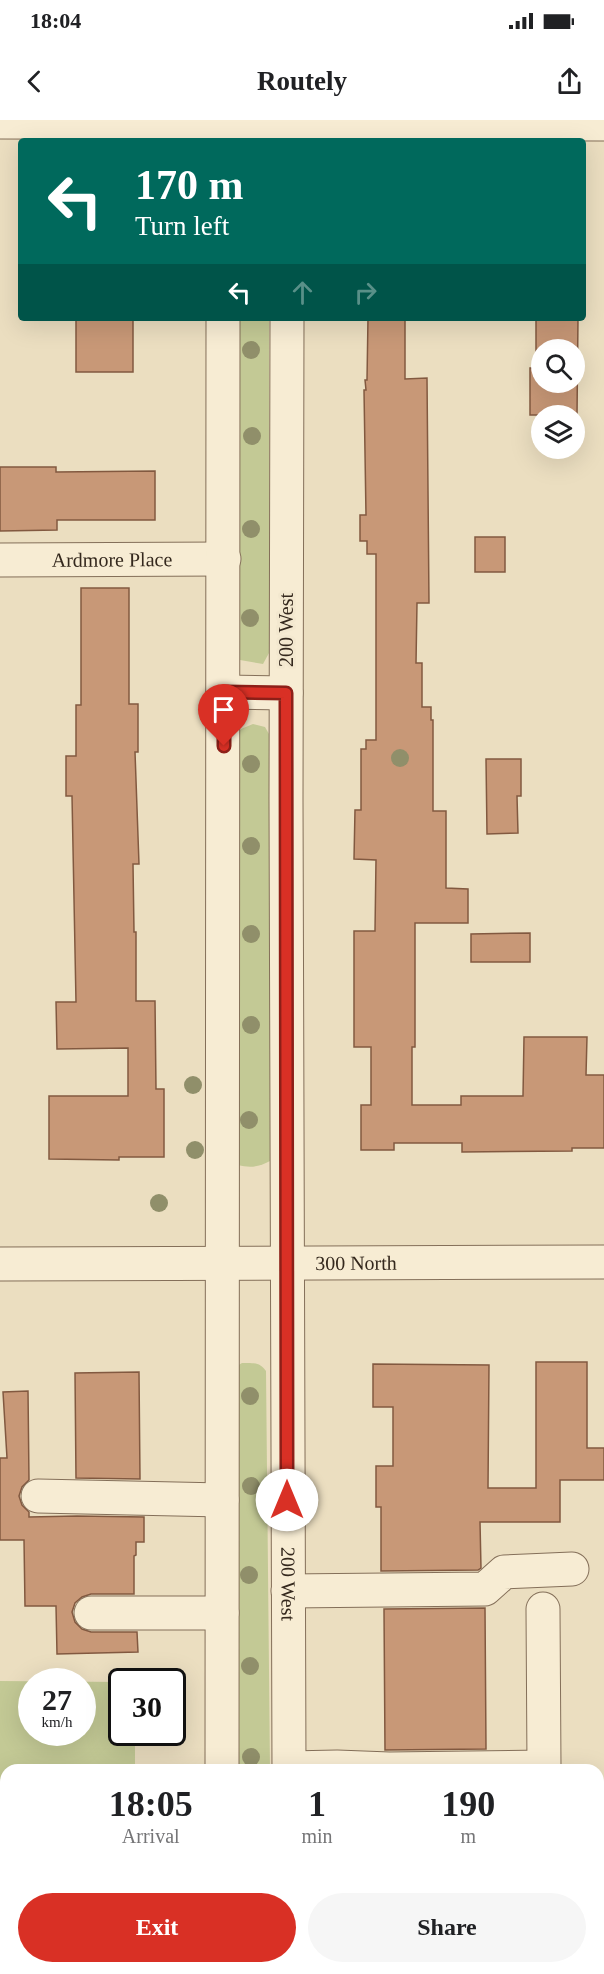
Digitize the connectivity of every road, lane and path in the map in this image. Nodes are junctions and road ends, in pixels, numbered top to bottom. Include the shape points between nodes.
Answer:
1 (20, 121) edge
2 (604, 124) edge
3 (222, 128) edge
4 (287, 128) edge
5 (222, 321) edge
6 (287, 321) edge
7 (224, 559) junction
8 (0, 560) edge
9 (224, 692) junction
10 (286, 693) junction
11 (286, 1262) junction
12 (604, 1262) edge
13 (223, 1263) junction
14 (0, 1264) edge
15 (38, 1496) dead end
16 (222, 1500) junction
17 (572, 1569) dead end
18 (288, 1591) junction
19 (543, 1609) dead end
20 (90, 1613) dead end
21 (222, 1613) junction
22 (222, 1764) edge
23 (289, 1764) edge
24 (544, 1764) edge

1 - 3 street
2 - 4 street
3 - 4 street
5 - 7 street
6 - 10 street, 200 West
7 - 8 street, Ardmore Place
7 - 9 street
9 - 10 street
9 - 13 street
10 - 11 street, 200 West
11 - 12 street, 300 North
11 - 13 street, 300 North
11 - 18 street, 200 West
13 - 14 street, 300 North
13 - 16 street
15 - 16 street
16 - 21 street
17 - 18 street via 504,1572 485,1589
18 - 23 street, 200 West
19 - 24 street
20 - 21 street
21 - 22 street

